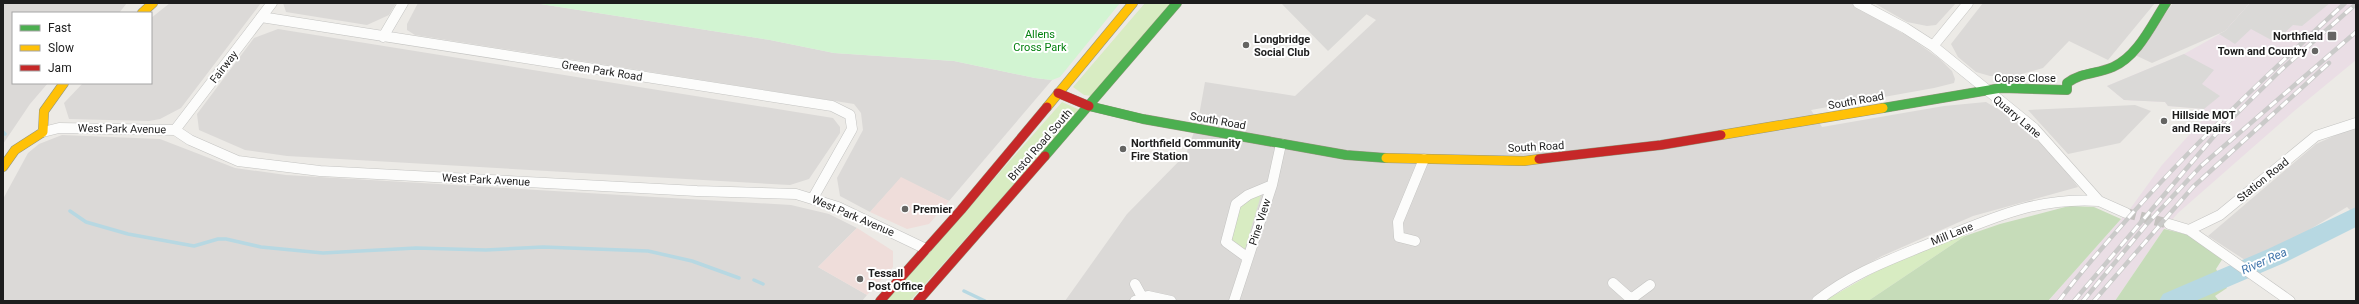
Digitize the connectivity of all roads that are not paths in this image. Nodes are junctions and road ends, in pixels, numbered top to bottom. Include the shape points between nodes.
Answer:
1 (153, 3) edge
2 (272, 3) edge
3 (403, 3) edge
4 (1133, 3) edge
5 (1177, 3) edge
6 (1858, 3) edge
7 (1968, 3) edge
8 (2166, 3) edge
9 (143, 12) edge
10 (261, 17) junction
11 (383, 36) junction
12 (1932, 46) junction
13 (63, 84) edge
14 (1985, 90) junction
15 (1058, 93) junction
16 (1089, 106) junction
17 (2356, 123) edge
18 (175, 130) junction
19 (43, 132) junction
20 (1282, 144) junction
21 (1424, 159) junction
22 (3, 167) edge
23 (1272, 185) junction
24 (813, 198) junction
25 (2099, 201) junction
26 (2126, 213) tunnel mouth
27 (2169, 224) tunnel mouth
28 (2189, 230) junction
29 (1415, 241) dead end
30 (926, 250) junction
31 (1248, 258) junction
32 (1613, 283) dead end
33 (1135, 284) dead end
34 (1650, 285) dead end
35 (1138, 298) edge
36 (1632, 300) edge
37 (880, 301) edge
38 (918, 301) edge
39 (1171, 301) edge
40 (1234, 301) edge
41 (1817, 301) edge
42 (2290, 301) edge

1 - 9 main road
2 - 10 street, Fairway
3 - 11 street
4 - 15 main road, Bristol Road South
5 - 16 main road, Bristol Road South
6 - 12 street, Quarry Lane
7 - 12 street
8 - 14 main road, Copse Close via 2128,57 2114,67 2078,74 2067,83 2067,90
10 - 11 street, Green Park Road
10 - 18 street, Fairway
11 - 24 street, Green Park Road via 832,106 850,115 852,129
12 - 14 street, Quarry Lane
13 - 19 main road via 44,111
14 - 21 main road, South Road via 1760,130 1594,155 1524,161
14 - 25 street, Quarry Lane via 2034,128
15 - 16 main road, South Road
15 - 30 main road, Bristol Road South
16 - 20 main road, South Road via 1143,119
16 - 38 main road, Bristol Road South
17 - 28 street, Station Road via 2316,136 2220,215
18 - 19 street, West Park Avenue via 59,128
18 - 24 street, West Park Avenue via 190,140 238,161 320,171 796,194
19 - 22 main road via 15,150
20 - 21 main road, South Road via 1346,155
20 - 23 street, Pine View
21 - 29 street via 1398,222 1399,237
23 - 31 street, Pine View
23 - 31 street, Pine View via 1248,195 1236,204 1226,242
24 - 30 street, West Park Avenue via 872,222
25 - 26 street, Quarry Lane
25 - 41 street, Mill Lane via 2053,201 1964,228 1885,260 1829,290
27 - 28 street
28 - 42 street
30 - 37 main road, Bristol Road South
31 - 40 street, Pine View
32 - 36 street
33 - 35 street
34 - 36 street
35 - 39 street via 1151,295

